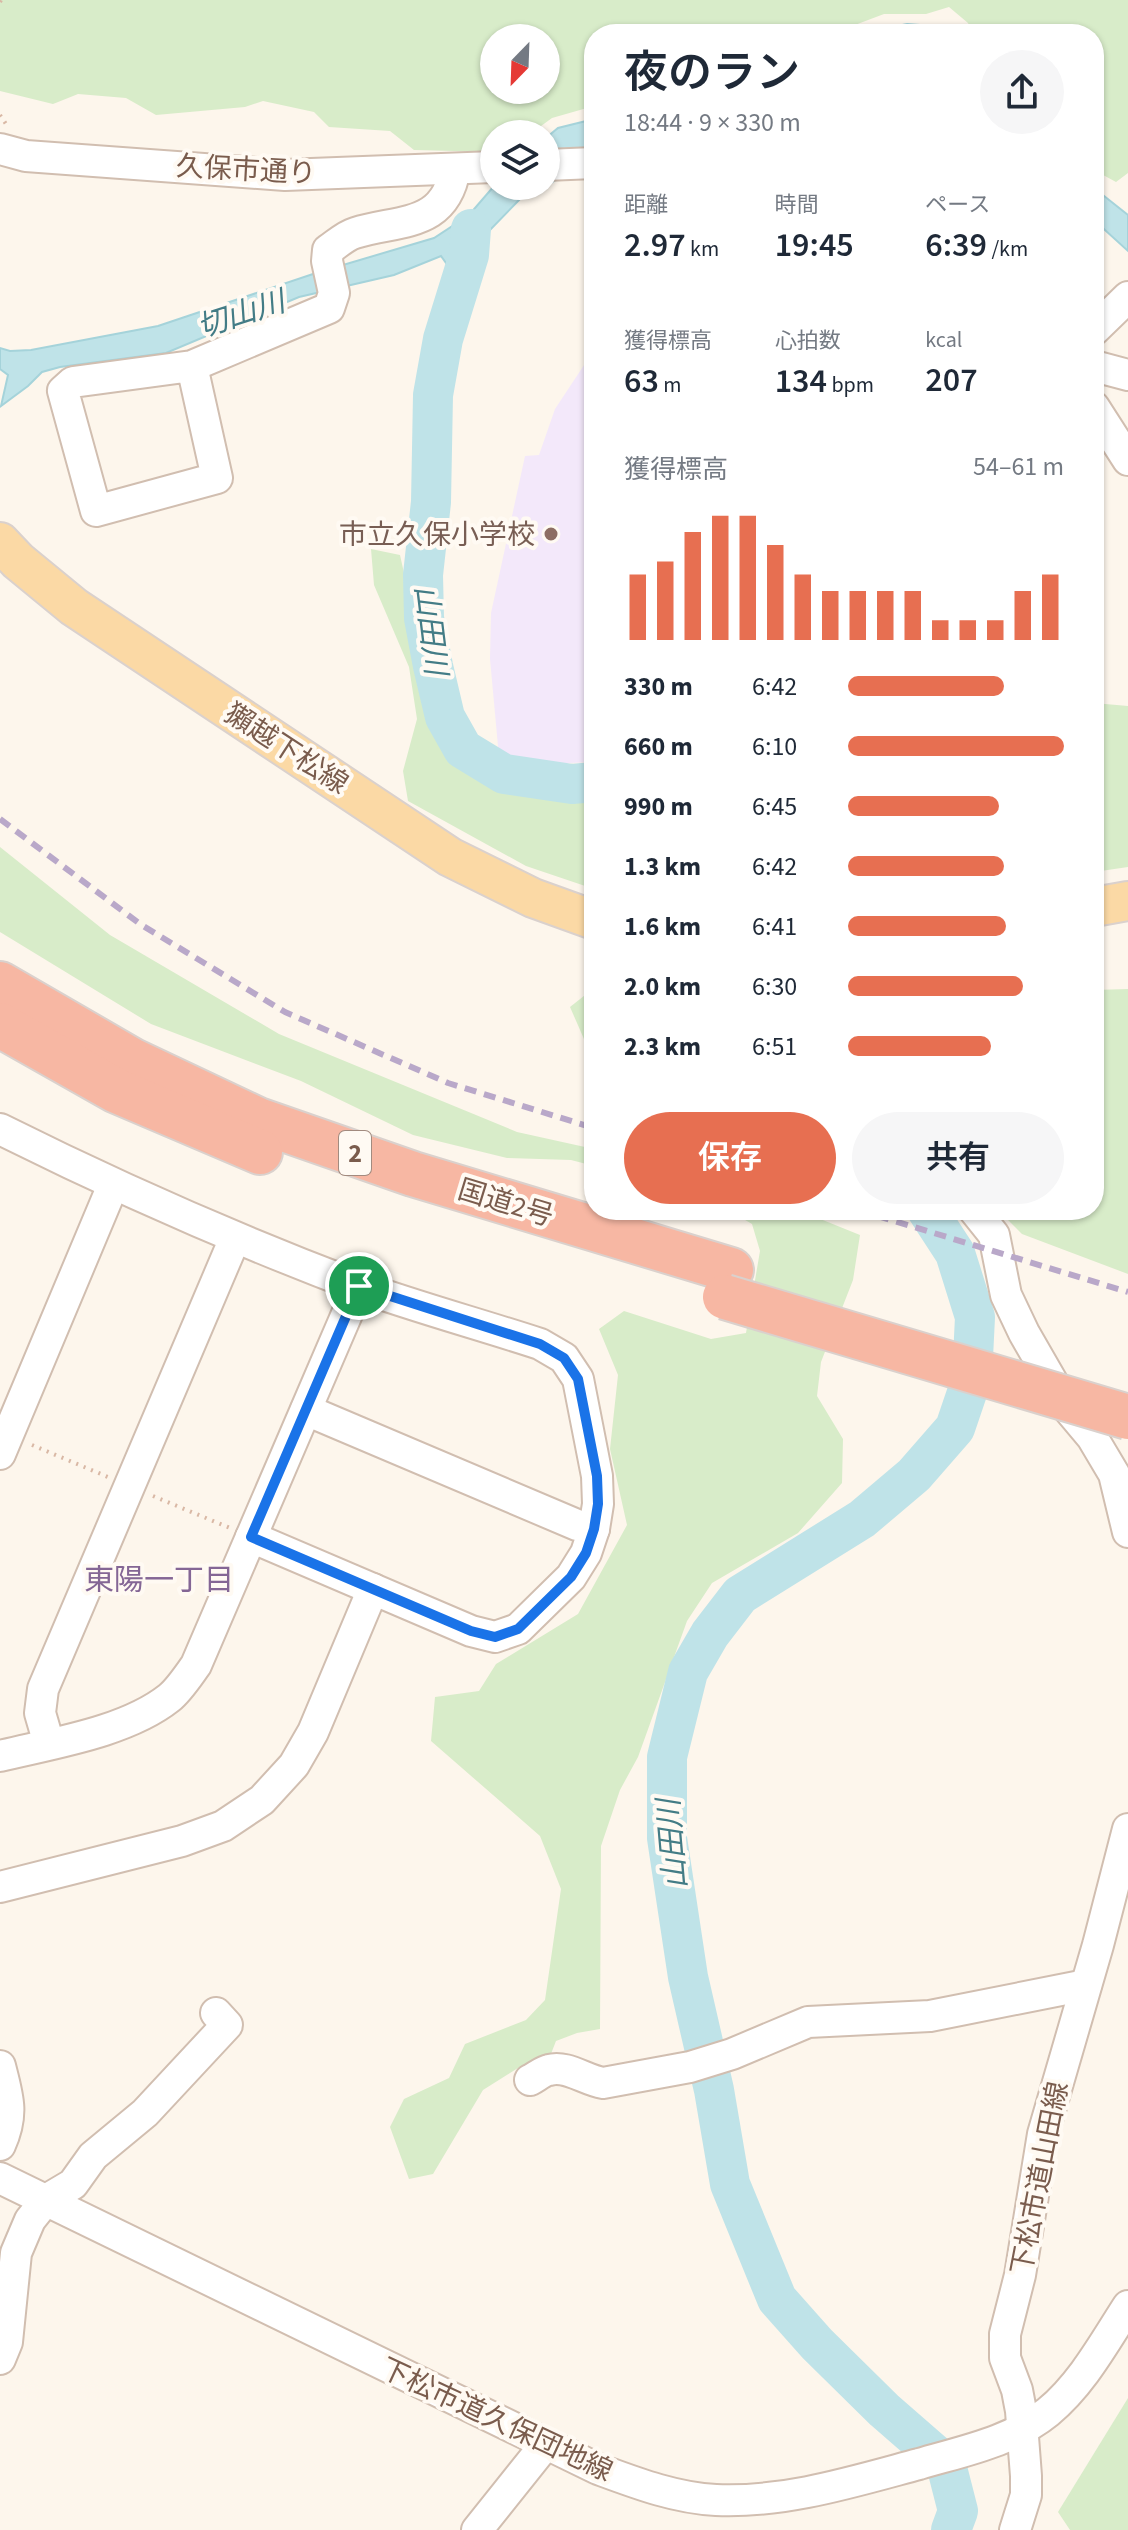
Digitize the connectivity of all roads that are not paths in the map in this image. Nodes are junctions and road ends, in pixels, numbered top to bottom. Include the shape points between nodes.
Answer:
1 (0, 149) edge
2 (584, 163) edge
3 (560, 164) edge
4 (480, 168) edge
5 (455, 169) junction
6 (1128, 297) edge
7 (1104, 320) edge
8 (192, 366) junction
9 (1104, 369) edge
10 (1128, 375) edge
11 (1104, 423) edge
12 (1128, 460) edge
13 (0, 542) edge
14 (1128, 901) edge
15 (1104, 905) edge
16 (584, 916) edge
17 (0, 984) edge
18 (0, 1025) edge
19 (0, 1129) edge
20 (113, 1185) junction
21 (982, 1220) edge
22 (235, 1238) junction
23 (728, 1283) junction
24 (359, 1286) junction
25 (1128, 1387) edge
26 (306, 1410) junction
27 (1128, 1417) edge
28 (0, 1454) edge
29 (594, 1529) junction
30 (1128, 1532) edge
31 (251, 1537) junction
32 (373, 1589) junction
33 (49, 1744) junction
34 (0, 1756) edge
35 (1128, 1829) edge
36 (0, 1887) edge
37 (1086, 1985) junction
38 (216, 2013) dead end
39 (0, 2066) edge
40 (530, 2080) dead end
41 (0, 2145) edge
42 (0, 2178) edge
43 (46, 2200) junction
44 (1128, 2306) edge
45 (0, 2359) edge
46 (1023, 2430) junction
47 (545, 2445) junction
48 (477, 2530) edge
49 (1015, 2530) edge

1 - 5 street, 久保市通り via 26,156 285,175
2 - 3 street
4 - 5 street, 久保市通り
5 - 8 street via 440,206 421,219 351,234 328,250 334,293 329,308
6 - 7 street
8 - 8 street via 217,478 96,511 63,391 73,382
9 - 10 street
11 - 12 street
13 - 16 main road, 獺越下松線 via 74,607 450,857
14 - 15 main road
17 - 23 highway, 国道2号 / 2 via 133,1061 258,1120
18 - 23 highway, 国道2号 / 2 via 117,1091 252,1149 403,1203
19 - 20 street
20 - 22 street
20 - 28 street
21 - 30 street via 994,1235 1006,1295 1024,1333 1114,1474
22 - 24 street
22 - 33 street via 43,1689 40,1713
23 - 25 highway, 国道2号 / 2
23 - 27 highway, 国道2号 / 2, bridge
24 - 26 street
24 - 29 street via 540,1344 564,1358 578,1379 597,1476
26 - 29 street
26 - 31 street
29 - 32 street via 571,1577 518,1629 495,1637
31 - 32 street
31 - 33 street via 196,1665 171,1696 143,1715
32 - 36 street via 313,1732 294,1765 262,1800 223,1826 182,1841
33 - 34 street
35 - 37 street, 下松市道山田線
37 - 40 street via 930,2016 808,2022 704,2062 603,2083 565,2069
37 - 46 street, 下松市道山田線 via 1043,2134 1005,2334 1005,2358
38 - 43 street via 227,2025 145,2113 93,2156 73,2184
39 - 41 street via 10,2106
42 - 43 street, 下松市道久保団地線
43 - 45 street via 30,2220 16,2253 7,2342
43 - 47 street, 下松市道久保団地線
44 - 46 street, 下松市道久保団地線 via 1077,2384
46 - 47 street, 下松市道久保団地線 via 854,2482 779,2498 714,2500 656,2490
46 - 49 street, 下松市道山田線 via 1026,2495
47 - 48 street

